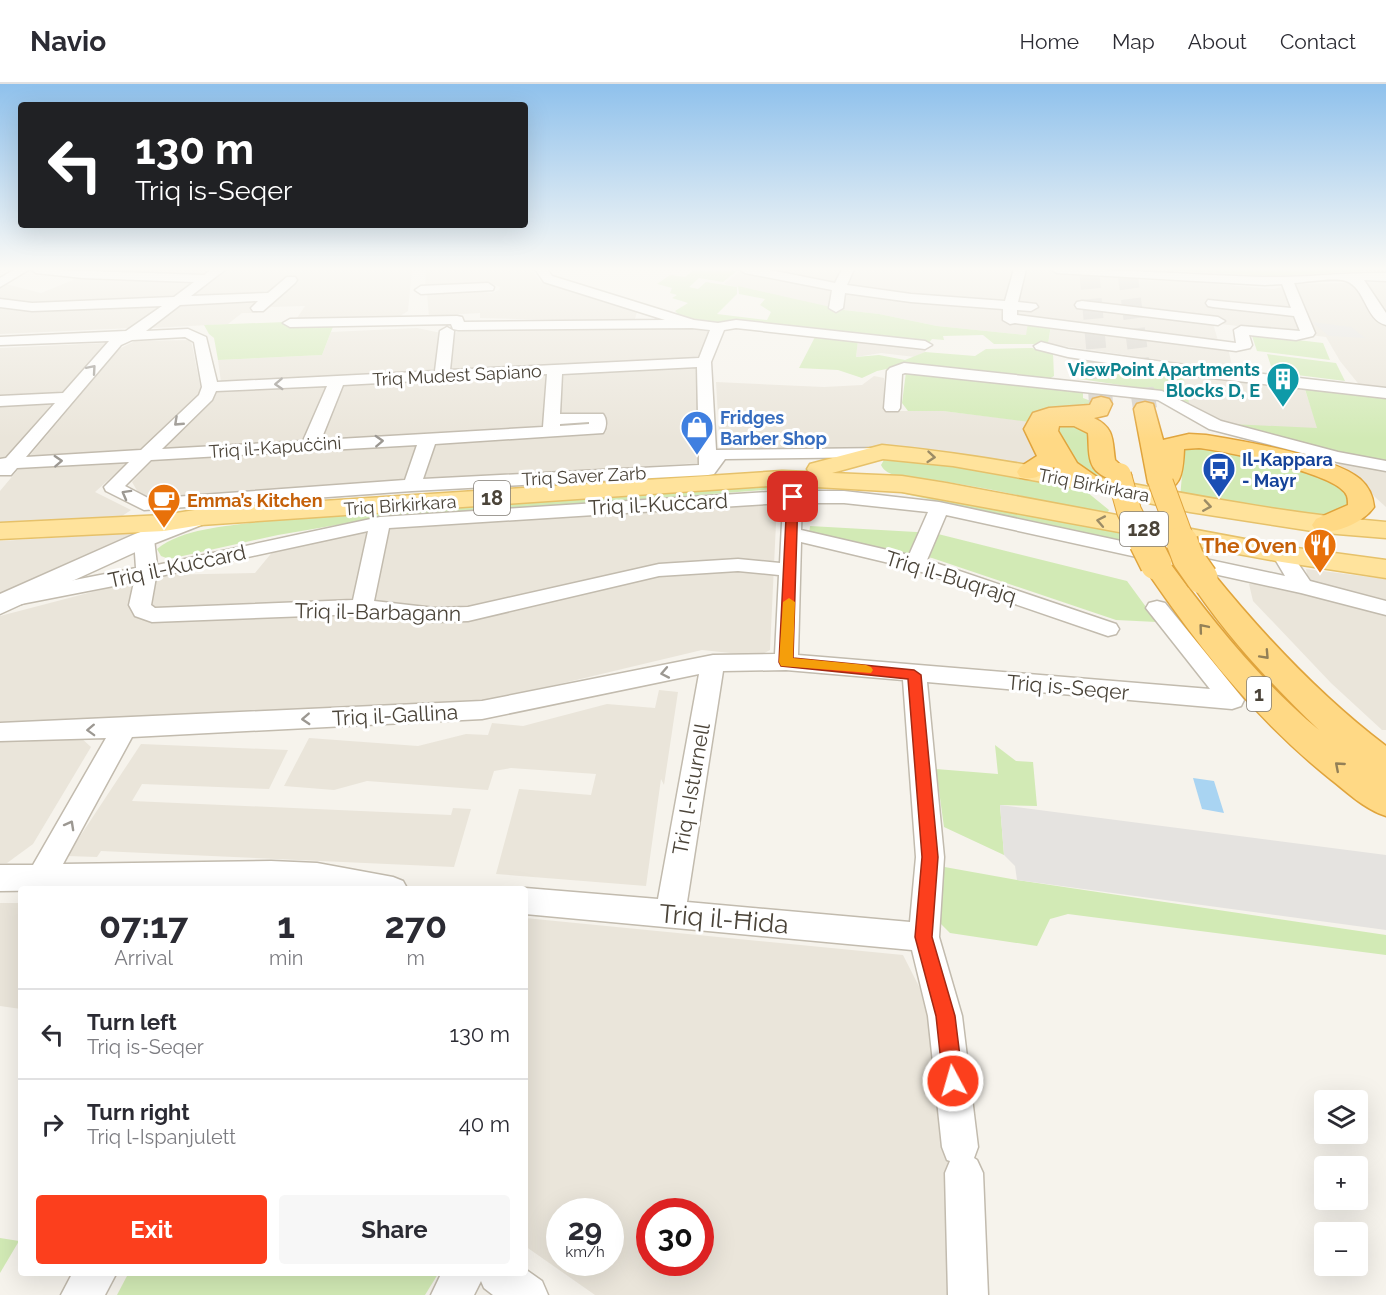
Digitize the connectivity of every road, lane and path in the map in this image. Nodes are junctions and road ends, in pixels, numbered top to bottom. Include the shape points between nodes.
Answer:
1 (143, 326) edge
2 (423, 326) edge
3 (620, 326) edge
4 (705, 326) edge
5 (727, 326) edge
6 (750, 326) edge
7 (1164, 326) edge
8 (1219, 326) edge
9 (1305, 326) edge
10 (718, 327) junction
11 (453, 329) junction
12 (132, 334) junction
13 (0, 340) edge
14 (925, 345) dead end
15 (1041, 346) dead end
16 (1236, 347) junction
17 (704, 362) junction
18 (555, 369) junction
19 (1068, 369) junction
20 (441, 375) junction
21 (1243, 375) junction
22 (337, 381) junction
23 (210, 387) junction
24 (1386, 393) edge
25 (66, 398) junction
26 (0, 401) edge
27 (892, 408) dead end
28 (428, 438) junction
29 (310, 445) junction
30 (878, 454) junction
31 (144, 456) junction
32 (6, 464) edge
33 (1386, 466) edge
34 (708, 470) junction
35 (1029, 472) junction
36 (1119, 475) junction
37 (0, 478) edge
38 (1088, 482) junction
39 (1161, 483) junction
40 (902, 484) junction
41 (412, 485) junction
42 (787, 488) junction
43 (939, 508) junction
44 (1386, 512) edge
45 (201, 517) junction
46 (380, 523) junction
47 (1325, 525) junction
48 (1386, 530) edge
49 (0, 531) edge
50 (792, 534) junction
51 (144, 539) junction
52 (1282, 554) junction
53 (916, 563) junction
54 (1386, 569) edge
55 (791, 570) junction
56 (147, 572) junction
57 (1302, 586) junction
58 (7, 602) edge
59 (362, 608) junction
60 (1157, 608) dead end
61 (1386, 608) edge
62 (1108, 629) dead end
63 (786, 662) junction
64 (713, 663) junction
65 (914, 675) junction
66 (124, 728) junction
67 (0, 732) edge
68 (1386, 766) edge
69 (1386, 801) edge
70 (42, 876) junction
71 (0, 878) edge
72 (369, 886) edge
73 (528, 901) edge
74 (670, 914) junction
75 (924, 937) junction
76 (95, 1276) edge
77 (463, 1276) edge
78 (501, 1276) edge
79 (81, 1295) edge
80 (451, 1295) edge
81 (528, 1295) edge
82 (968, 1295) edge

1 - 12 street
2 - 11 street
3 - 11 street
4 - 10 street
5 - 10 street
6 - 14 street
7 - 16 street
8 - 16 street via 1225,343
9 - 16 street via 1308,333 1296,336 1241,330 1245,345
10 - 17 street
11 - 20 street
12 - 13 street
12 - 23 street via 188,333 201,340
25 -> 12 street via 116,342
15 - 19 street
16 - 21 street
17 - 18 street, Triq Mudest Sapiano
17 - 34 street
18 - 20 street, Triq Mudest Sapiano
18 - 28 street, Triq il-Kapuċċini via 551,425
19 - 21 street
19 - 27 street via 904,368 895,371
19 - 33 street via 1162,396 1215,425 1337,458
20 - 22 street, Triq Mudest Sapiano
21 - 24 street
22 -> 23 street, Triq Mudest Sapiano
22 - 29 street
23 -> 31 street via 206,397
25 - 26 street
25 - 32 street
29 -> 28 street, Triq il-Kapuċċini
28 - 41 street
29 - 31 street, Triq il-Kapuċċini
30 - 34 street via 720,454
30 -> 35 main road, Triq Birkirkara / 128 via 953,459
30 - 40 main road, Triq Birkirkara / 128 via 871,469 878,478
30 - 42 main road, Triq Birkirkara / 128
32 -> 31 street, Triq il-Kapuċċini
41 -> 31 street, Triq Saver Zarb via 144,504 113,486
32 - 37 street
34 - 41 street, Triq Saver Zarb
35 - 36 highway via 1049,457 1036,429 1041,418 1099,410 1101,404
35 - 38 main road, Triq Birkirkara / 128
36 - 38 highway via 1103,463 1099,430 1076,419 1051,421 1046,431 1067,468
69 -> 36 highway, 1, bridge via 1269,705 1197,621 1156,564 1129,512
38 -> 47 main road, Triq Birkirkara / 128 via 1190,504
39 - 44 highway via 1145,409 1202,437 1339,473
39 - 47 highway via 1170,476 1172,445 1186,441 1306,464 1345,480 1361,498 1361,507 1356,512
39 -> 68 highway, bridge via 1188,558 1234,621 1302,694
40 - 42 main road, Triq Birkirkara / 128
52 -> 40 main road, Triq Birkirkara / 128
42 - 43 street, Triq il-Kuċċard
42 - 45 main road, Triq Birkirkara / 18
42 - 46 street, Triq il-Kuċċard
42 - 50 street
43 - 53 street
43 - 57 street, Triq il-Kuċċard
45 - 49 main road, 18 via 164,523
45 - 51 street, Triq Birkirkara
46 - 56 street, Triq il-Kuċċard
46 - 59 street
47 - 48 main road, Triq Birkirkara / 128
50 - 53 street, Triq il-Buqrajq
50 - 55 street
51 - 56 street, Triq il-Barbagann
51 - 58 street, Triq Birkirkara
52 - 54 main road, Triq Birkirkara / 128
52 - 57 street
53 - 62 street, Triq il-Buqrajq
55 - 59 street, Triq il-Barbagann via 738,565 659,570 468,614
55 - 63 street
56 - 58 street, Triq il-Kuċċard
56 - 59 street, Triq il-Barbagann via 140,605 152,615
57 - 61 street, Triq il-Kuċċard
60 - 65 street, Triq is-Seqer via 1232,700
63 - 64 street, Triq il-Gallina
63 - 65 street, Triq is-Seqer
64 -> 66 street, Triq il-Gallina via 482,710
64 - 74 street, Triq l-Isturnell
65 - 75 street via 930,857
66 -> 67 street, Triq il-Gallina
70 -> 66 street
70 - 71 street
70 - 72 street via 271,874 317,876
73 - 74 street, Triq il-Ħida
74 - 75 street, Triq il-Ħida
75 - 82 street via 945,1016 962,1160
76 - 79 street
77 - 80 street
78 - 81 street

